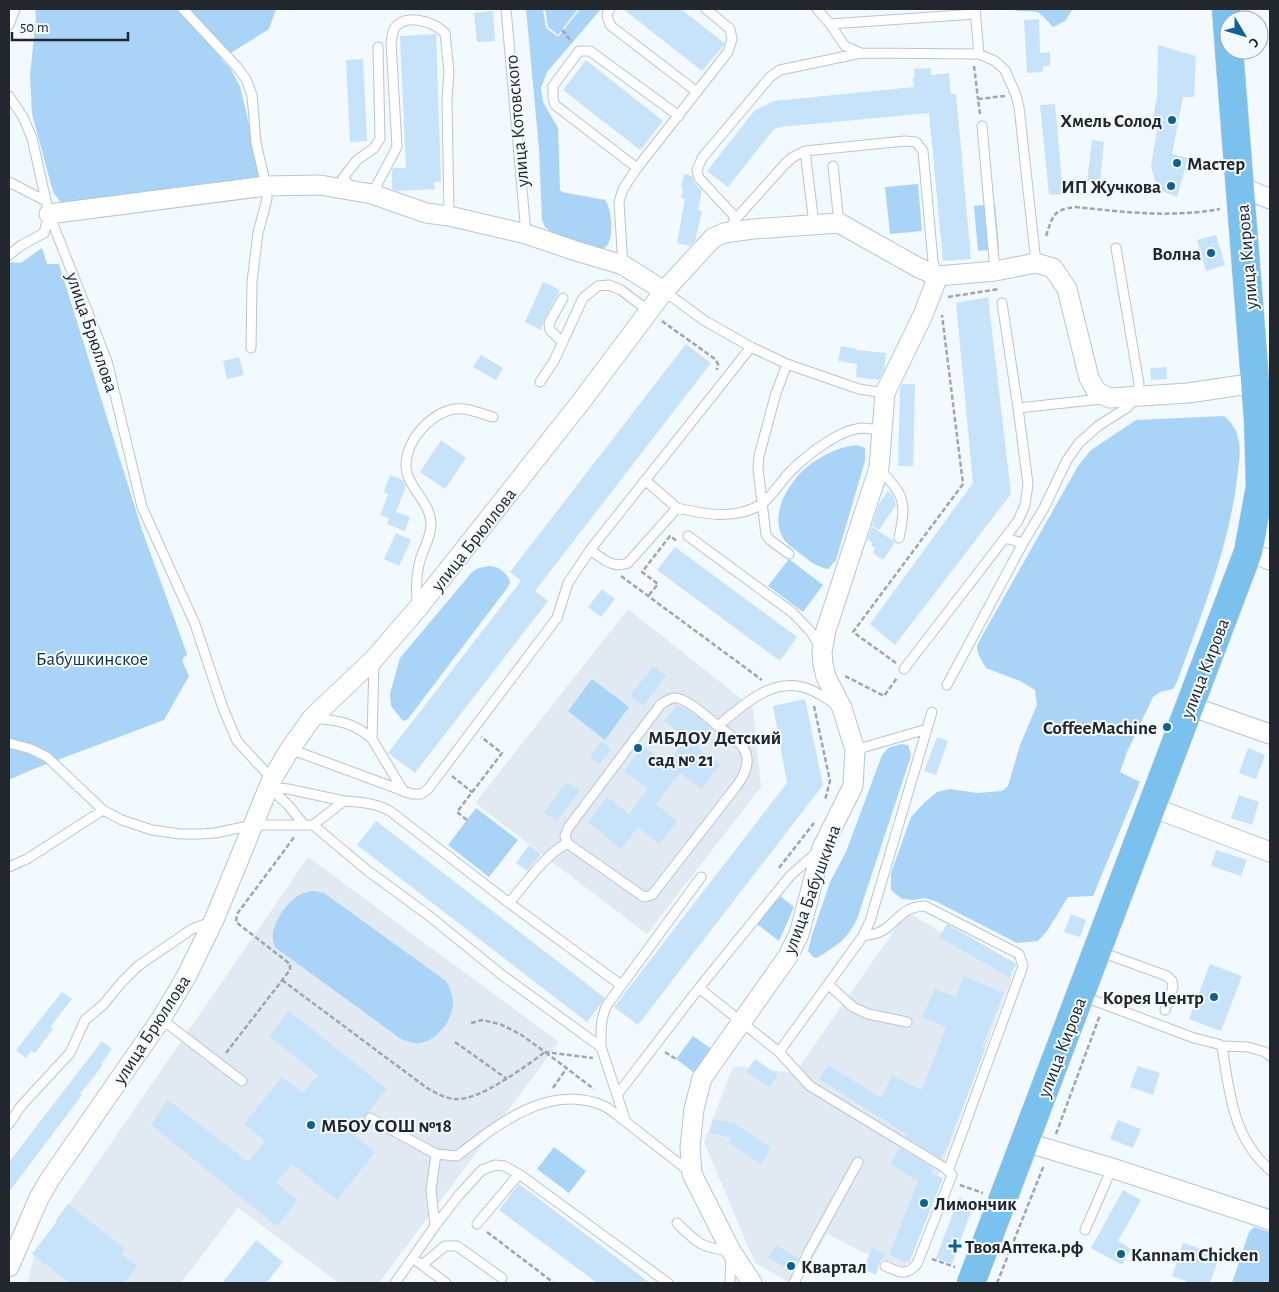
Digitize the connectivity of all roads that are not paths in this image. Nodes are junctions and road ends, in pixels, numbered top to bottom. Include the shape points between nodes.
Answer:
1 (15, 9) edge
2 (183, 9) edge
3 (506, 9) edge
4 (610, 9) edge
5 (706, 9) edge
6 (819, 9) edge
7 (975, 11) edge
8 (904, 13) edge
9 (830, 24) junction
10 (9, 26) edge
11 (378, 47) dead end
12 (861, 53) junction
13 (976, 54) junction
14 (1230, 60) edge
15 (697, 92) junction
16 (9, 96) edge
17 (679, 116) junction
18 (982, 126) road end
19 (805, 151) junction
20 (833, 166) dead end
21 (637, 168) junction
22 (9, 182) edge
23 (266, 186) junction
24 (363, 192) junction
25 (1241, 196) junction
26 (1270, 199) edge
27 (47, 207) junction
28 (449, 216) junction
29 (736, 218) junction
30 (839, 223) junction
31 (814, 224) junction
32 (724, 233) junction
33 (526, 234) junction
34 (1116, 248) dead end
35 (9, 255) edge
36 (1036, 263) junction
37 (623, 266) junction
38 (995, 271) junction
39 (938, 276) junction
40 (664, 291) junction
41 (563, 298) dead end
42 (1002, 303) dead end
43 (650, 312) junction
44 (562, 342) junction
45 (751, 347) junction
46 (251, 348) dead end
47 (787, 364) junction
48 (540, 382) dead end
49 (1263, 384) edge
50 (885, 393) junction
51 (1136, 397) junction
52 (1110, 398) junction
53 (1018, 408) junction
54 (493, 417) dead end
55 (882, 431) junction
56 (878, 468) junction
57 (644, 480) junction
58 (763, 502) junction
59 (676, 508) junction
60 (688, 536) dead end
61 (899, 538) dead end
62 (1005, 538) junction
63 (1023, 543) junction
64 (590, 550) junction
65 (789, 554) dead end
66 (1259, 556) edge
67 (418, 608) junction
68 (822, 658) junction
69 (374, 659) junction
70 (904, 669) road end
71 (947, 685) dead end
72 (842, 708) junction
73 (1189, 709) junction
74 (932, 712) dead end
75 (312, 718) junction
76 (718, 726) junction
77 (927, 729) junction
78 (1270, 734) edge
79 (372, 739) junction
80 (9, 743) edge
81 (290, 749) junction
82 (856, 750) junction
83 (271, 783) junction
84 (404, 792) junction
85 (344, 801) junction
86 (1152, 807) junction
87 (103, 810) junction
88 (253, 825) junction
89 (304, 825) junction
90 (313, 826) junction
91 (567, 843) junction
92 (822, 848) junction
93 (1270, 852) edge
94 (9, 866) edge
95 (701, 877) dead end
96 (509, 903) junction
97 (214, 920) junction
98 (863, 936) junction
99 (1098, 951) junction
100 (621, 985) junction
101 (829, 985) junction
102 (699, 988) junction
103 (1081, 995) junction
104 (1165, 1010) dead end
105 (161, 1019) junction
106 (742, 1022) junction
107 (907, 1022) dead end
108 (1222, 1046) junction
109 (601, 1047) junction
110 (779, 1052) junction
111 (1270, 1056) edge
112 (242, 1081) dead end
113 (617, 1096) junction
114 (370, 1118) dead end
115 (626, 1122) junction
116 (9, 1124) edge
117 (1025, 1142) junction
118 (436, 1154) junction
119 (858, 1162) dead end
120 (1112, 1168) junction
121 (1270, 1170) edge
122 (948, 1171) junction
123 (518, 1174) junction
124 (692, 1174) junction
125 (1270, 1220) edge
126 (677, 1223) dead end
127 (476, 1224) road end
128 (435, 1226) junction
129 (1085, 1230) dead end
130 (731, 1251) junction
131 (413, 1259) junction
132 (422, 1265) junction
133 (885, 1266) dead end
134 (9, 1267) edge
135 (965, 1276) edge
136 (502, 1278) dead end
137 (396, 1283) edge
138 (446, 1283) edge
139 (668, 1283) edge
140 (730, 1283) edge
141 (752, 1283) edge
142 (794, 1283) edge

1 - 10 lane
2 - 23 lane via 246,79 252,94 256,143
3 - 33 lane, улица Котовского
4 - 15 lane via 608,19 611,26
5 - 15 lane via 730,29 732,39 728,52
6 - 9 lane
7 - 8 lane
7 - 13 lane
8 - 9 lane
9 - 12 lane via 845,46
11 - 24 lane via 380,139 343,178
12 - 13 lane
12 - 29 lane via 780,70 770,77 702,158 697,170 699,178
13 - 36 lane via 995,61 1005,70 1020,107
14 - 25 main road, улица Кирова
15 - 17 lane
16 - 27 lane, улица Брюллова via 30,130
17 - 21 lane
17 - 21 lane via 590,51 579,51 553,86 555,105
18 - 38 lane
19 - 29 lane via 785,164
19 - 31 lane
19 - 39 lane via 916,142 923,151 933,261
20 - 30 lane
21 - 37 lane via 623,189 619,202
22 - 27 lane
23 - 24 street via 320,185
23 - 27 street
23 - 46 lane via 267,199 258,233 252,282
24 - 28 street via 426,213
24 - 28 lane via 397,147 391,41 394,30 401,22 411,20 433,24 445,33 449,59
25 - 26 street
25 - 49 main road, улица Кирова
27 - 35 lane via 44,233
27 - 83 lane, улица Брюллова via 107,361 142,507 195,624 237,741
28 - 33 street
29 - 32 lane
30 - 31 street
30 - 39 street
31 - 32 street
32 - 40 street via 713,238
33 - 37 street
34 - 51 lane via 1139,384
36 - 38 street
36 - 52 street via 1053,268 1067,289 1089,378 1097,392
37 - 40 street
38 - 39 street
39 - 50 street
40 - 43 street, улица Брюллова
40 - 45 lane via 705,321
41 - 44 lane via 550,323 550,330
42 - 53 lane
43 - 44 lane via 621,290 609,285 598,286 583,298
43 - 67 street, улица Брюллова
44 - 48 lane
45 - 47 lane
45 - 57 lane
47 - 50 lane via 859,389
47 - 58 lane via 760,449 758,469
49 - 51 street
49 - 66 main road, улица Кирова via 1258,419
50 - 55 street
51 - 52 street
51 - 63 lane via 1128,407 1098,426 1079,444 1067,460
52 - 53 lane
53 - 62 lane via 1028,484 1025,505
54 - 67 lane via 457,408 442,412 427,422 410,448 406,470 431,523 417,572
55 - 56 street
55 - 58 lane via 862,428 837,436 808,455
56 - 61 lane via 902,498 904,514
56 - 68 street via 826,630
57 - 59 lane
57 - 64 lane
58 - 59 lane via 736,513 716,515
58 - 65 lane via 766,534
59 - 64 lane via 628,563 613,565
60 - 68 lane via 793,613 811,632
62 - 63 lane
62 - 70 lane
63 - 71 lane
64 - 84 lane via 568,583 557,618 443,770 421,794
66 - 73 main road, улица Кирова
67 - 69 street, улица Брюллова
68 - 72 street, улица Бабушкина via 826,677
69 - 75 street, улица Брюллова
69 - 79 lane
72 - 76 lane via 810,690 795,686 773,689 756,695
72 - 82 street, улица Бабушкина
73 - 78 street
73 - 86 main road, улица Кирова
74 - 77 lane
75 - 79 lane via 351,724
75 - 81 street, улица Брюллова
76 - 91 lane via 685,700 674,698 661,704 568,828
76 - 91 lane via 742,744 746,755 745,771 652,895 644,897
77 - 82 lane
77 - 98 lane
79 - 84 lane
80 - 87 lane via 47,757
81 - 83 street, улица Брюллова
81 - 84 lane
82 - 92 street, улица Бабушкина via 853,786
83 - 85 lane
83 - 88 street, улица Брюллова
83 - 89 lane
85 - 90 lane
85 - 96 lane via 369,803 390,811
86 - 93 street
86 - 99 main road, улица Кирова
87 - 88 lane via 136,826 180,834 215,833
87 - 94 lane via 27,859
88 - 89 lane
88 - 97 street, улица Брюллова
89 - 90 lane
90 - 109 lane via 502,975
91 - 96 lane via 547,857
92 - 102 lane via 790,876
92 - 106 street, улица Бабушкина via 799,934 788,956
95 - 100 lane
96 - 100 lane
97 - 105 street, улица Брюллова
97 - 116 lane via 192,929 138,966 85,1020 70,1052
98 - 101 lane
98 - 122 lane via 881,932 914,906 925,906 1018,954 1023,966
99 - 103 main road, улица Кирова
99 - 104 lane via 1167,976 1173,987
100 - 109 lane via 603,1013
101 - 107 lane via 853,1007 868,1014
101 - 110 lane
102 - 106 lane
102 - 113 lane
103 - 108 lane
103 - 117 main road, улица Кирова
105 - 112 lane
105 - 134 street, улица Брюллова via 50,1179
106 - 110 lane
106 - 124 street, улица Бабушкина via 702,1078 694,1109 690,1147
108 - 111 lane via 1248,1047
108 - 121 lane via 1241,1132 1259,1160
109 - 113 lane
110 - 122 lane via 815,1090
113 - 115 lane
114 - 118 lane
115 - 118 lane via 606,1107 592,1102 577,1099 543,1102 524,1110 457,1156
115 - 124 lane
117 - 120 street
117 - 135 main road, улица Кирова
118 - 128 lane via 431,1190
119 - 142 lane
120 - 125 street
120 - 129 lane
122 - 133 lane via 952,1175 917,1264 904,1273
123 - 127 lane
123 - 128 lane via 495,1165 482,1170
123 - 139 lane
124 - 130 street
126 - 130 lane via 696,1242
128 - 131 lane
130 - 140 lane
130 - 141 street
131 - 132 lane
131 - 137 lane
132 - 136 lane via 445,1246 457,1246
132 - 138 lane

